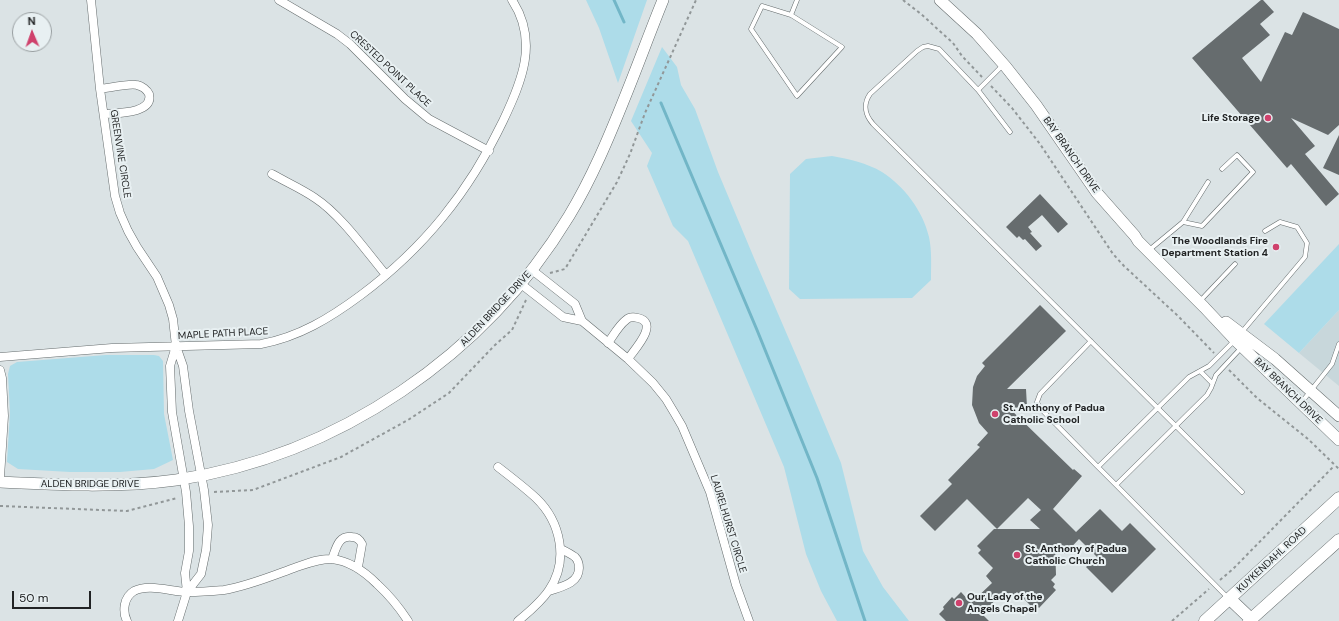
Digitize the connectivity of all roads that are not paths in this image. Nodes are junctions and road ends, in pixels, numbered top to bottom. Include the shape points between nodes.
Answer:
1 (91, 0) edge
2 (279, 0) edge
3 (512, 0) edge
4 (663, 0) edge
5 (797, 0) edge
6 (940, 0) edge
7 (790, 15) junction
8 (1004, 64) junction
9 (100, 89) junction
10 (978, 90) junction
11 (104, 114) junction
12 (1010, 132) dead end
13 (489, 151) junction
14 (1222, 169) dead end
15 (272, 174) dead end
16 (1208, 182) dead end
17 (1183, 222) junction
18 (1265, 231) dead end
19 (1148, 251) junction
20 (1235, 264) dead end
21 (532, 270) junction
22 (386, 275) junction
23 (521, 284) junction
24 (1202, 304) junction
25 (582, 321) junction
26 (1239, 340) junction
27 (1091, 341) junction
28 (608, 342) junction
29 (1339, 344) edge
30 (176, 346) junction
31 (0, 357) edge
32 (1337, 357) edge
33 (628, 359) junction
34 (0, 370) edge
35 (1200, 371) junction
36 (1212, 383) junction
37 (1311, 391) junction
38 (1301, 404) junction
39 (1158, 408) junction
40 (1339, 416) edge
41 (1176, 426) junction
42 (1339, 440) edge
43 (498, 467) dead end
44 (1098, 467) junction
45 (201, 475) junction
46 (0, 477) edge
47 (184, 479) junction
48 (0, 482) edge
49 (1116, 485) junction
50 (1242, 492) dead end
51 (1339, 498) edge
52 (1339, 540) edge
53 (561, 549) junction
54 (332, 559) junction
55 (358, 567) junction
56 (548, 591) junction
57 (187, 592) junction
58 (1230, 600) junction
59 (1250, 620) edge
60 (127, 621) edge
61 (178, 621) edge
62 (408, 621) edge
63 (518, 621) edge
64 (749, 621) edge
65 (1205, 621) edge

1 - 9 street, GREENVINE CIRCLE
2 - 13 street, CRESTED POINT PLACE via 350,44 405,99 430,119
3 - 13 street, MAPLE PATH PLACE via 523,22 526,53 524,69
4 - 21 street, ALDEN BRIDGE DRIVE via 604,148 588,181 570,215
5 - 7 lane
6 - 8 street, BAY BRANCH DRIVE via 977,34
7 - 7 lane via 842,47 797,96 751,29 762,6
8 - 10 lane
8 - 19 street, BAY BRANCH DRIVE via 1097,193
9 - 11 street, GREENVINE CIRCLE
9 - 11 street via 136,85 144,88 149,94 146,106 139,110
10 - 12 lane
10 - 27 lane via 939,49 925,46 870,94 866,115 877,129
11 - 30 street, GREENVINE CIRCLE via 111,175 120,213 137,247 164,290 173,319
13 - 22 street, MAPLE PATH PLACE via 438,224
14 - 17 lane via 1237,155 1253,172 1202,226
15 - 22 street via 316,199 351,233
16 - 17 lane
17 - 19 lane
18 - 26 lane via 1280,222 1297,227 1307,243 1305,257
19 - 24 street, BAY BRANCH DRIVE
20 - 24 lane
21 - 23 street, ALDEN BRIDGE DRIVE
21 - 25 street, LAURELHURST CIRCLE via 575,304
22 - 30 street, MAPLE PATH PLACE via 322,322 287,337 261,344
23 - 25 street, LAURELHURST CIRCLE via 562,317
23 - 45 street, ALDEN BRIDGE DRIVE via 448,358 386,401 354,420 285,451
24 - 26 street, BAY BRANCH DRIVE
25 - 28 street, LAURELHURST CIRCLE
26 - 35 lane
26 - 36 lane
26 - 37 street, BAY BRANCH DRIVE via 1275,359
26 - 38 street, BAY BRANCH DRIVE
27 - 39 lane
27 - 44 lane via 1040,394 1037,402
28 - 33 street, LAURELHURST CIRCLE
28 - 33 street via 626,320 635,317 642,319 646,325 645,335
29 - 32 lane
30 - 31 street, MAPLE PATH PLACE
30 - 45 street, GREENVINE CIRCLE via 184,366
30 - 47 street, GREENVINE CIRCLE via 170,366 172,412
32 - 37 lane
33 - 64 street, LAURELHURST CIRCLE via 666,399 682,426 710,492 736,585
34 - 46 street via 4,416
35 - 36 lane
35 - 39 lane via 1189,376
36 - 41 lane via 1207,395
37 - 38 lane
37 - 40 street, BAY BRANCH DRIVE
38 - 42 street, BAY BRANCH DRIVE
39 - 41 lane
39 - 44 lane
41 - 49 lane
41 - 50 lane
43 - 53 street via 537,498 548,511
44 - 49 lane
45 - 47 street, ALDEN BRIDGE DRIVE
45 - 57 street, GREENVINE CIRCLE via 208,525 206,550 201,574
47 - 48 street, ALDEN BRIDGE DRIVE via 94,486
47 - 57 street, GREENVINE CIRCLE via 189,526 189,551 185,573
49 - 58 lane
51 - 58 main road, KUYKENDAHL ROAD
52 - 59 main road
53 - 56 street via 557,573
53 - 56 street via 578,560 579,574 567,584
54 - 55 street
54 - 55 street via 342,538 356,537 362,544
54 - 57 street via 314,562 225,590
55 - 62 street via 386,592
56 - 63 street
57 - 60 street via 152,588 135,591 129,595 124,609
57 - 61 street
58 - 59 main road
58 - 65 main road, KUYKENDAHL ROAD

